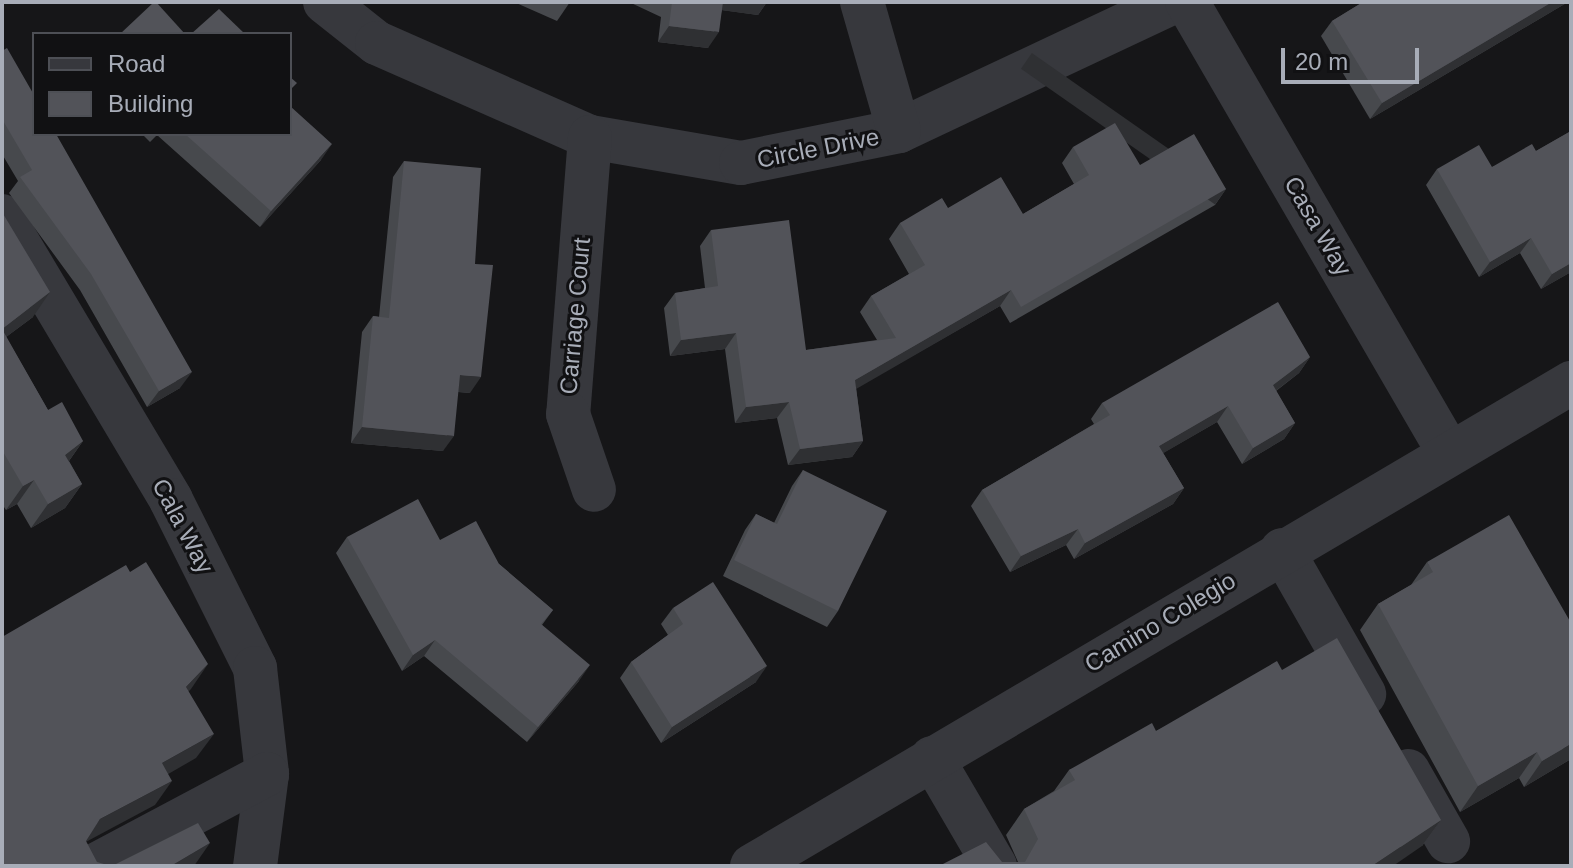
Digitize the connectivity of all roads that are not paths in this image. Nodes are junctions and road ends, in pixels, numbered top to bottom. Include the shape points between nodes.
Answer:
1 (325, 2) edge
2 (862, 2) edge
3 (1173, 2) edge
4 (1187, 2) edge
5 (899, 131) junction
6 (590, 137) junction
7 (2, 216) edge
8 (1571, 383) edge
9 (1448, 451) junction
10 (594, 490) dead end
11 (1282, 550) junction
12 (932, 758) junction
13 (267, 774) junction
14 (1448, 841) dead end
15 (94, 866) edge
16 (255, 866) edge
17 (752, 866) edge
18 (995, 866) edge

1 - 6 street, Circle Drive via 377,43
2 - 5 street
3 - 5 street, Circle Drive
4 - 9 street, Casa Way
5 - 6 street, Circle Drive via 741,163
6 - 10 street, Carriage Court via 568,414
7 - 13 street, Cala Way via 171,500 255,668
8 - 9 street, Camino Colegio
9 - 11 street, Camino Colegio
11 - 12 street, Camino Colegio
11 - 14 street
12 - 17 street, Camino Colegio
12 - 18 street
13 - 15 street
13 - 16 street, Cala Way

